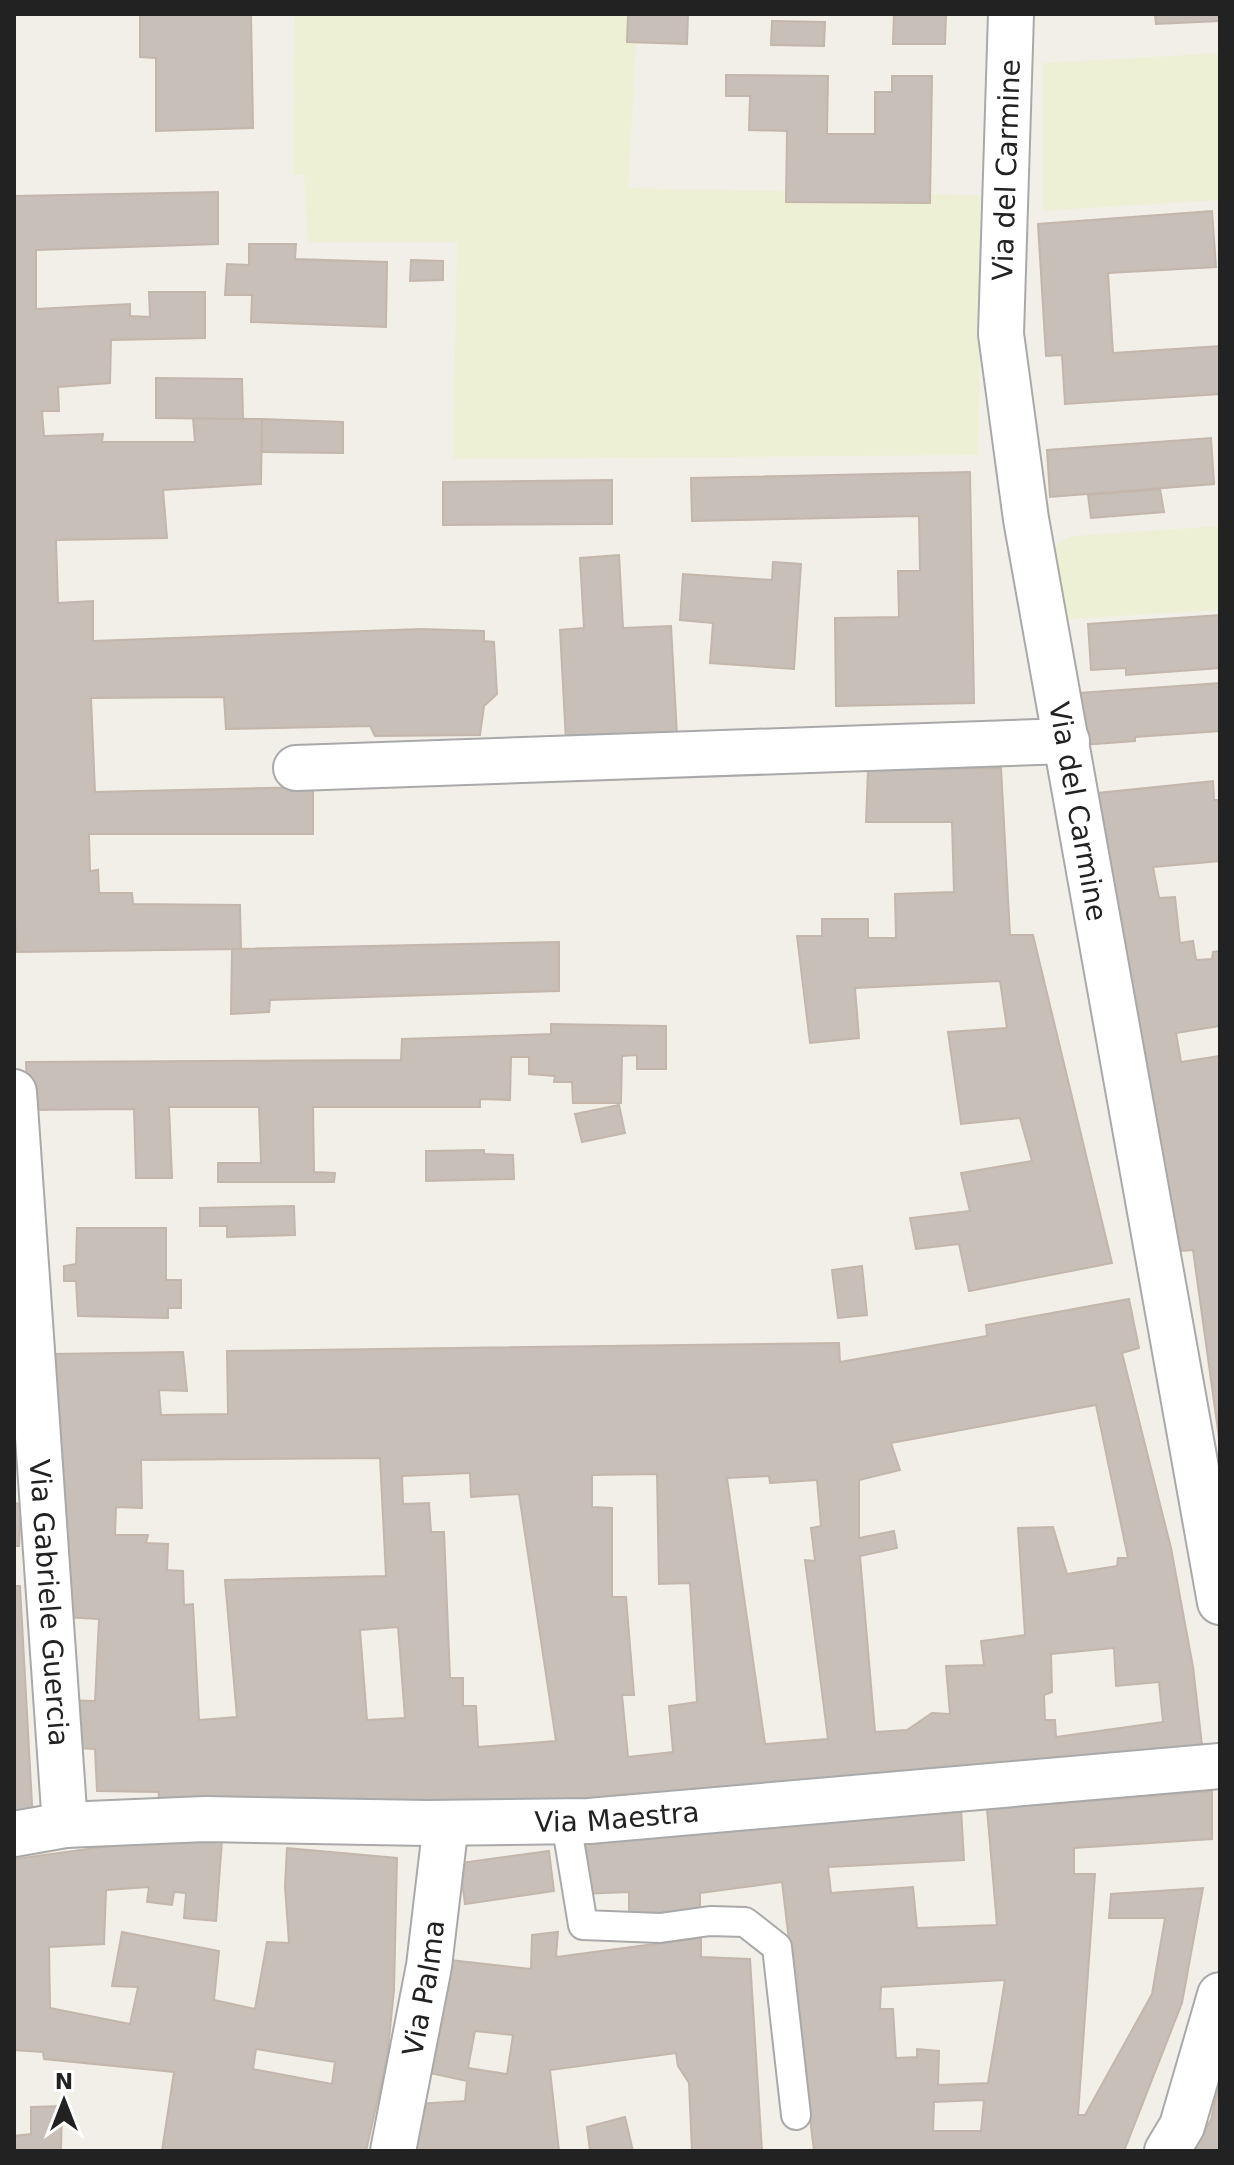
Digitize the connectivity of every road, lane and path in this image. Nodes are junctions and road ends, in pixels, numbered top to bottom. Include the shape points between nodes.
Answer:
1 (1011, 14) edge
2 (1067, 741) junction
3 (296, 768) dead end
4 (14, 1092) edge
5 (1220, 1602) edge
6 (1220, 1766) edge
7 (566, 1822) junction
8 (446, 1823) junction
9 (65, 1825) junction
10 (14, 1834) edge
11 (1220, 1995) edge
12 (796, 2115) dead end
13 (393, 2151) edge
14 (1167, 2151) edge

1 - 2 street, Via del Carmine via 1001,334 1026,519
2 - 3 street
2 - 5 street, Via del Carmine
4 - 9 street, Via Gabriele Guercia
6 - 7 street, Via Maestra
7 - 8 street, Via Maestra
7 - 12 lane via 583,1925 660,1928 745,1922 777,1947
8 - 9 street, Via Maestra via 205,1819
8 - 13 street, Via Palma via 429,1966
9 - 10 street, Via Maestra
11 - 14 street via 1182,2126

